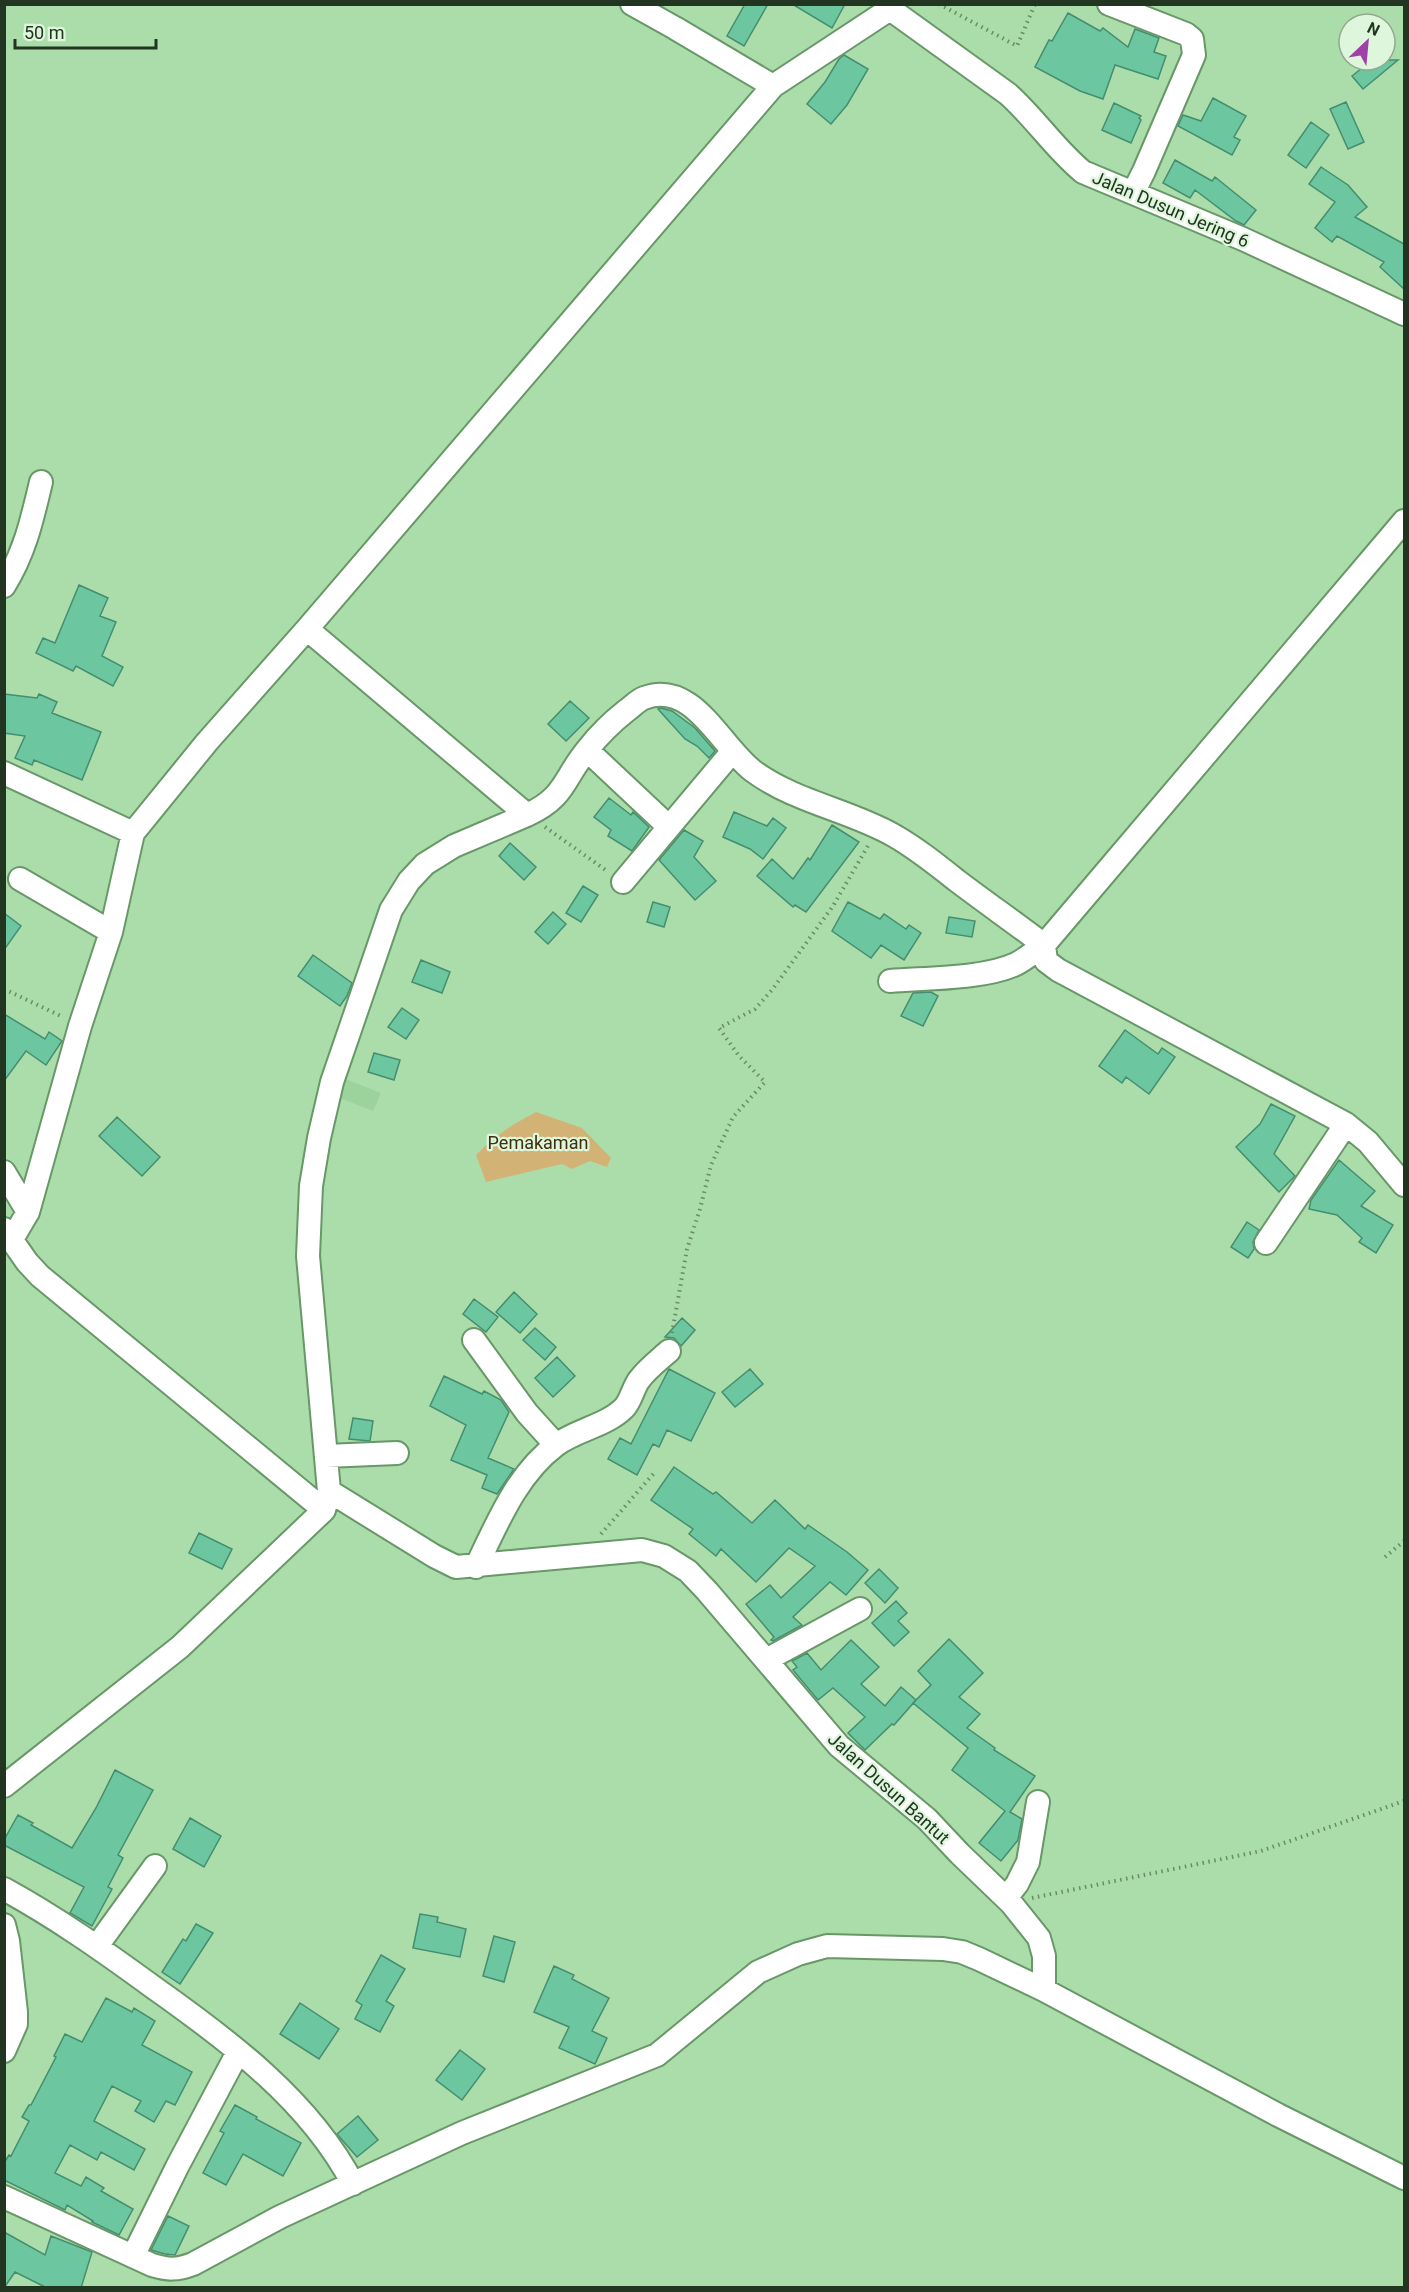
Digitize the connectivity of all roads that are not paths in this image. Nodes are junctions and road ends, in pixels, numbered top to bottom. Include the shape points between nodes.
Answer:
1 (632, 4) edge
2 (1109, 4) edge
3 (892, 7) edge
4 (773, 86) junction
5 (1133, 193) junction
6 (1404, 314) edge
7 (41, 482) dead end
8 (1404, 521) edge
9 (4, 586) edge
10 (307, 629) junction
11 (587, 750) junction
12 (732, 752) junction
13 (4, 773) edge
14 (527, 815) junction
15 (669, 827) junction
16 (133, 833) junction
17 (20, 879) dead end
18 (623, 882) road end
19 (111, 932) junction
20 (1044, 945) junction
21 (890, 981) dead end
22 (1346, 1124) junction
23 (4, 1172) edge
24 (1404, 1185) edge
25 (15, 1228) edge
26 (1266, 1244) dead end
27 (474, 1340) dead end
28 (669, 1351) road end
29 (555, 1445) junction
30 (397, 1453) dead end
31 (326, 1456) junction
32 (326, 1501) junction
33 (476, 1567) junction
34 (860, 1609) dead end
35 (766, 1660) junction
36 (4, 1786) edge
37 (1038, 1802) dead end
38 (155, 1866) dead end
39 (4, 1889) edge
40 (1008, 1900) junction
41 (4, 1925) edge
42 (97, 1946) junction
43 (1044, 1990) junction
44 (4, 2051) edge
45 (238, 2052) junction
46 (1404, 2178) edge
47 (353, 2184) junction
48 (4, 2197) edge
49 (133, 2256) junction

1 - 4 street
2 - 5 street via 1186,34 1194,46 1187,75
3 - 4 street, Jalan Dusun Jering 6
3 - 5 street, Jalan Dusun Jering 6 via 1022,106 1083,172
4 - 10 street, Jalan Dusun Jering 6
5 - 6 street, Jalan Dusun Jering 6
7 - 9 street via 19,563
8 - 20 street
10 - 14 street
10 - 16 street, Jalan Dusun Jering 6
11 - 12 street via 642,698 660,694 685,700
11 - 14 street via 559,793 546,806
11 - 15 street
12 - 15 street
12 - 20 street via 774,783 819,806 878,827 921,853
13 - 16 street
14 - 31 street via 454,846 425,864 409,881 392,909 333,1082 310,1186 308,1256
15 - 18 street
16 - 19 street
17 - 19 street
19 - 25 street
20 - 21 street via 1002,969
20 - 22 street via 1046,961 1058,970
22 - 24 street via 1368,1142
22 - 26 street
23 - 25 street, Jalan Dusun Bantut
25 - 32 street, Jalan Dusun Bantut via 40,1275
27 - 29 street
28 - 29 street via 643,1375 624,1408
29 - 33 street via 530,1469 505,1508
30 - 31 street
31 - 32 street
32 - 33 street, Jalan Dusun Bantut via 456,1567
32 - 36 street via 180,1647
33 - 35 street, Jalan Dusun Bantut via 642,1550 654,1552 675,1561 707,1590
34 - 35 street
35 - 40 street, Jalan Dusun Bantut via 839,1746 927,1819
37 - 40 street via 1028,1862
38 - 42 street
39 - 42 street
40 - 43 street, Jalan Dusun Bantut via 1039,1938 1044,1956
41 - 44 street via 16,2024
42 - 45 street via 206,2024
43 - 46 street
43 - 47 street via 962,1952 943,1949 827,1946 798,1954 758,1972 657,2055 462,2133
45 - 47 street via 320,2133
45 - 49 street
47 - 49 street via 178,2269 167,2270
48 - 49 street

